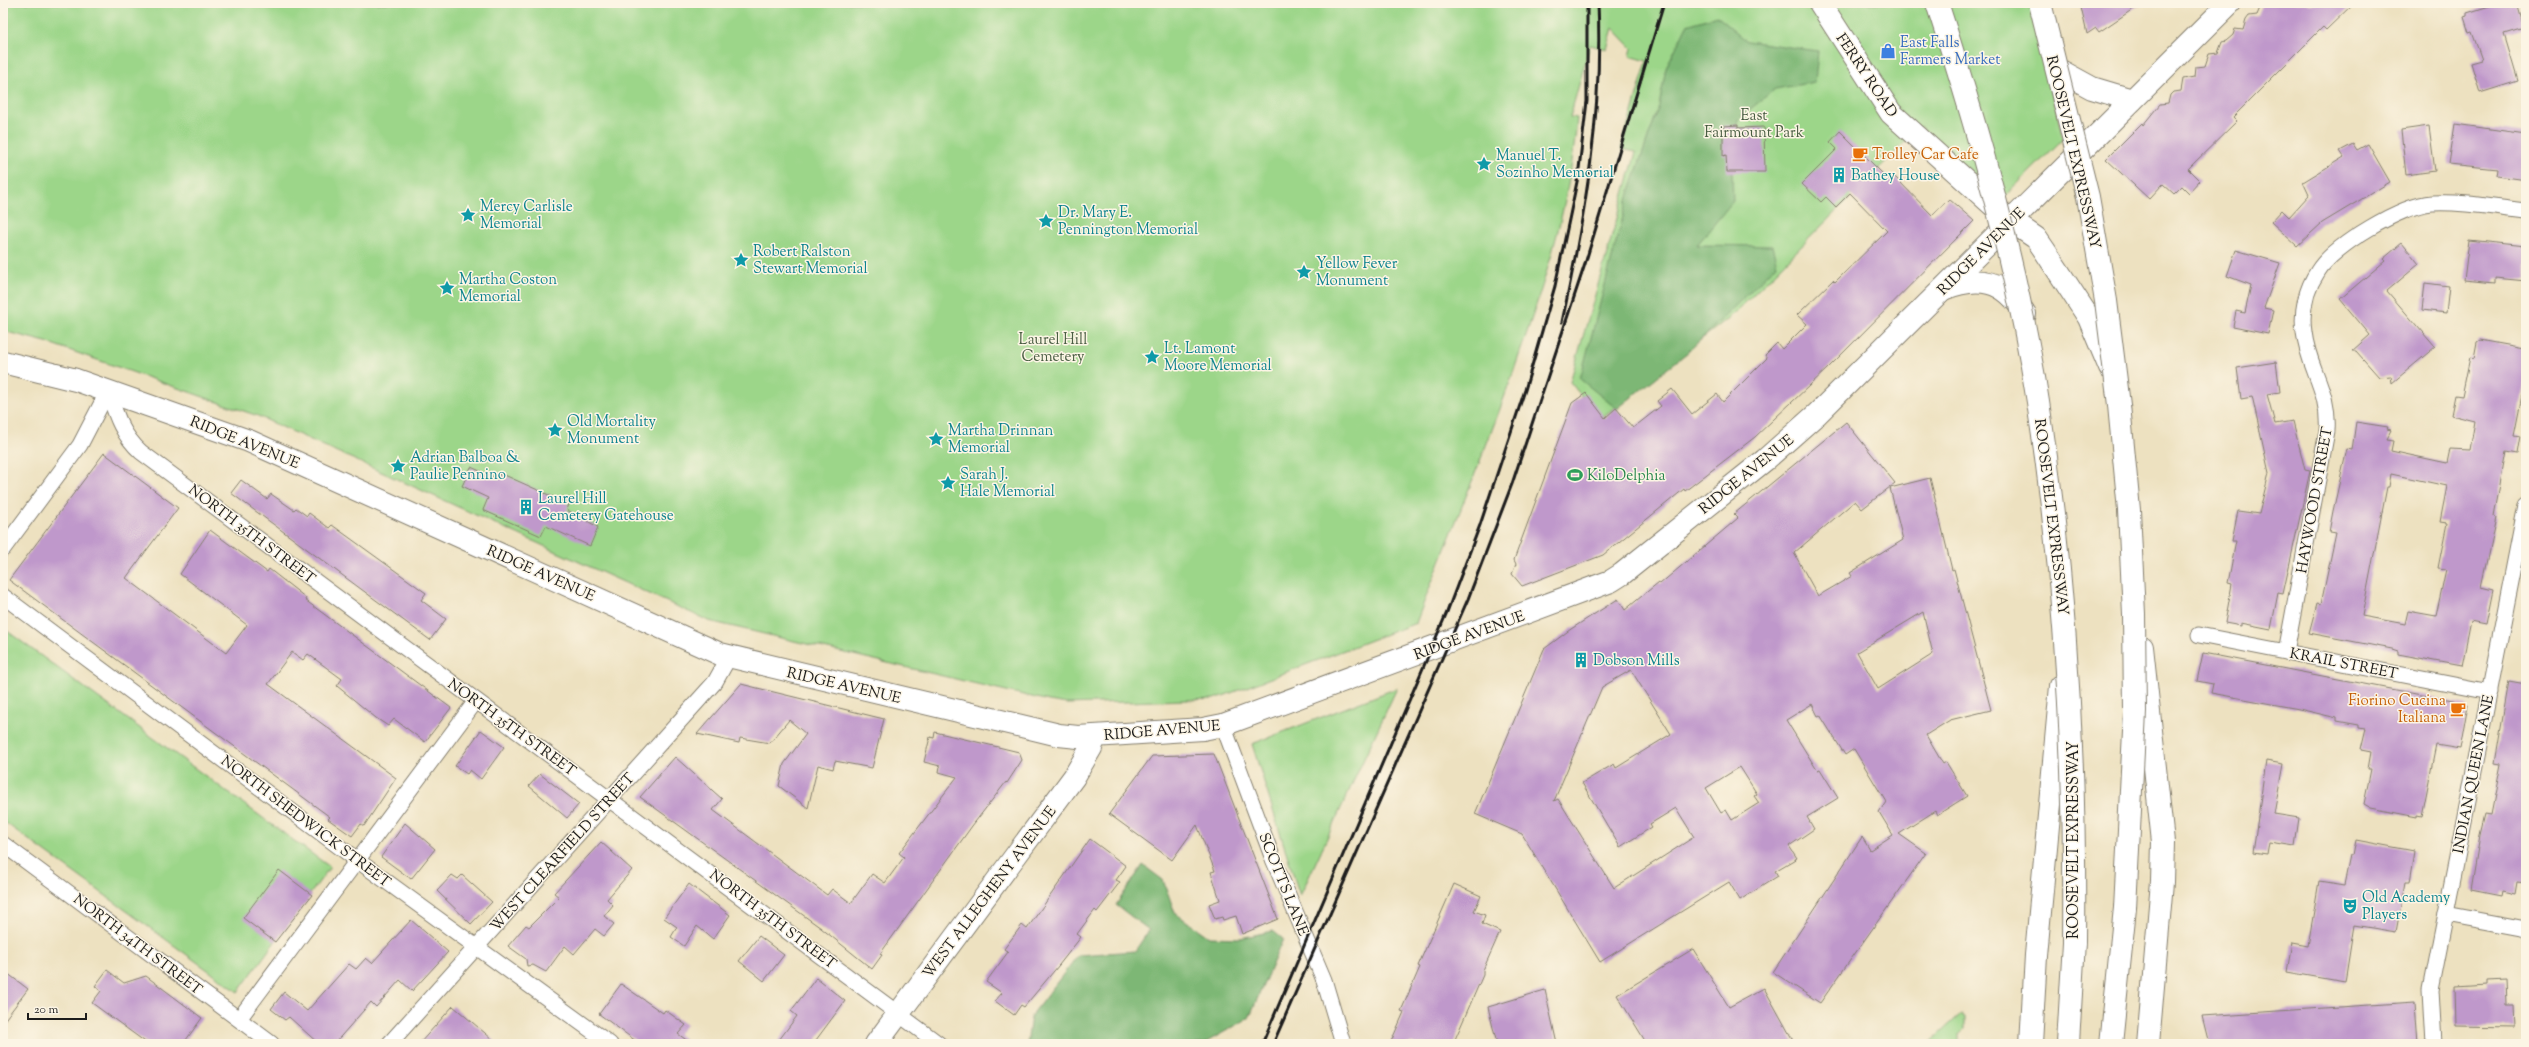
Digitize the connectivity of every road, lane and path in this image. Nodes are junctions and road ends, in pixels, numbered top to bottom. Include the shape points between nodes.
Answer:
1 (1820, 3) edge
2 (1936, 3) edge
3 (2040, 3) edge
4 (2044, 3) edge
5 (2230, 3) edge
6 (2059, 70) junction
7 (2132, 100) junction
8 (2077, 156) junction
9 (2526, 211) edge
10 (2011, 221) junction
11 (1943, 289) junction
12 (2029, 320) junction
13 (3, 362) edge
14 (2114, 380) junction
15 (108, 391) junction
16 (2526, 505) edge
17 (3, 549) edge
18 (3, 596) edge
19 (2199, 635) dead end
20 (2286, 652) junction
21 (730, 657) junction
22 (2490, 692) junction
23 (476, 701) junction
24 (1223, 725) junction
25 (1094, 736) junction
26 (610, 799) junction
27 (3, 844) edge
28 (357, 860) junction
29 (2446, 914) junction
30 (2526, 929) edge
31 (476, 947) junction
32 (899, 1013) junction
33 (238, 1019) junction
34 (272, 1044) edge
35 (389, 1044) edge
36 (610, 1044) edge
37 (876, 1044) edge
38 (939, 1044) edge
39 (1343, 1044) edge
40 (2031, 1044) edge
41 (2068, 1044) edge
42 (2112, 1044) edge
43 (2148, 1044) edge
44 (2434, 1044) edge

1 - 10 main road, FERRY ROAD via 1890,113
2 - 41 main road, ROOSEVELT EXPRESSWAY, bridge via 1965,91 2017,294 2038,400 2064,603 2076,828 2074,942
3 - 42 main road, ROOSEVELT EXPRESSWAY, bridge via 2088,196 2120,405 2129,510 2134,614 2135,720 2125,908
4 - 6 main road
5 - 7 main road, RIDGE AVENUE
6 - 7 main road via 2092,88
6 - 8 main road
7 - 8 main road, RIDGE AVENUE
8 - 10 main road, RIDGE AVENUE
8 - 14 main road via 2096,246
9 - 20 street, HAYWOOD STREET via 2433,203 2415,206 2367,230 2332,254 2318,270 2308,290 2303,311 2304,332 2308,353 2327,402 2327,431
10 - 11 main road, RIDGE AVENUE
10 - 12 main road
10 - 14 main road, FERRY ROAD via 2036,238 2068,284 2099,338
11 - 12 main road via 1973,280 1987,282 2011,295
11 - 24 main road, RIDGE AVENUE via 1790,439 1611,581
12 - 40 main road via 2057,487 2063,633 2058,727
13 - 15 main road, RIDGE AVENUE via 60,375
14 - 43 main road via 2163,842
15 - 17 street via 80,445
15 - 21 main road, RIDGE AVENUE via 271,450
15 - 23 street, NORTH 35TH STREET via 121,427 132,444 141,452
16 - 22 street, INDIAN QUEEN LANE
18 - 28 street, NORTH SHEDWICK STREET
19 - 20 street, KRAIL STREET
20 - 22 street, KRAIL STREET
21 - 25 main road, RIDGE AVENUE via 1041,732
21 - 26 street, WEST CLEARFIELD STREET via 716,682
22 - 29 street, INDIAN QUEEN LANE
23 - 26 street, NORTH 35TH STREET
23 - 28 street
24 - 25 main road, RIDGE AVENUE via 1203,729
24 - 39 street, SCOTTS LANE via 1273,859 1324,980
25 - 32 main road, WEST ALLEGHENY AVENUE via 1091,748 1074,777
26 - 31 street, WEST CLEARFIELD STREET
26 - 32 street, NORTH 35TH STREET
27 - 33 street, NORTH 34TH STREET
28 - 31 street, NORTH SHEDWICK STREET
28 - 33 street
29 - 30 street
29 - 44 street, INDIAN QUEEN LANE via 2431,990
31 - 35 street, WEST CLEARFIELD STREET
31 - 36 street, NORTH SHEDWICK STREET
32 - 37 main road, WEST ALLEGHENY AVENUE
32 - 38 street, NORTH 35TH STREET
33 - 34 street, NORTH 34TH STREET

